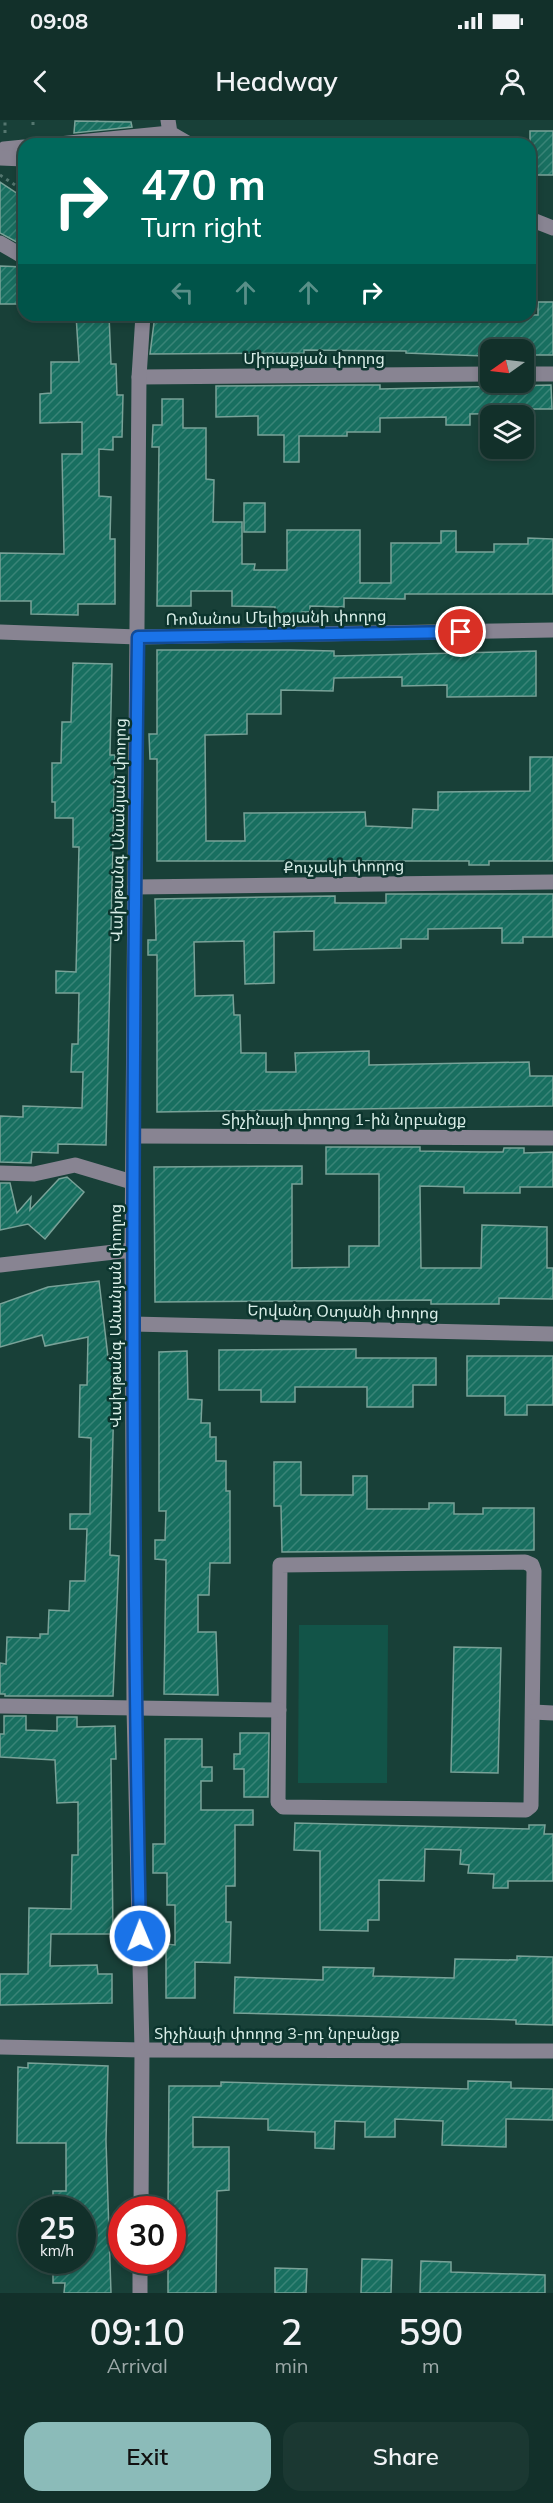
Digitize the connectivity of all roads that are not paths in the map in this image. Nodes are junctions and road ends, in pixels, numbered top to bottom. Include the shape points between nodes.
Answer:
1 (169, 127) edge
2 (98, 138) edge
3 (182, 138) edge
4 (18, 148) edge
5 (0, 153) edge
6 (0, 158) edge
7 (18, 159) edge
8 (536, 221) edge
9 (553, 228) edge
10 (0, 243) edge
11 (18, 254) edge
12 (143, 321) edge
13 (480, 374) edge
14 (534, 374) edge
15 (553, 374) edge
16 (139, 377) junction
17 (553, 630) edge
18 (0, 632) edge
19 (138, 637) junction
20 (553, 882) edge
21 (135, 887) junction
22 (134, 1136) junction
23 (553, 1138) edge
24 (0, 1173) edge
25 (132, 1182) junction
26 (132, 1250) junction
27 (0, 1265) edge
28 (133, 1324) junction
29 (553, 1334) edge
30 (0, 1706) edge
31 (134, 1707) junction
32 (279, 1710) junction
33 (533, 1712) junction
34 (553, 1713) edge
35 (0, 2047) edge
36 (142, 2050) junction
37 (553, 2051) edge
38 (141, 2196) edge
39 (140, 2274) edge
40 (140, 2293) edge

1 - 2 street
1 - 3 street
4 - 5 street
6 - 7 street
8 - 9 street
10 - 11 street
12 - 16 street, Վախթանգ Անանյան փողոց
13 - 16 street, Միրաքյան փողոց
14 - 15 street
16 - 19 street, Վախթանգ Անանյան փողոց
17 - 19 street, Ռոմանոս Մելիքյանի փողոց
18 - 19 street, Ռոմանոս Մելիքյանի փողոց
19 - 21 street, Վախթանգ Անանյան փողոց
20 - 21 street, Քուչակի փողոց
21 - 22 street, Վախթանգ Անանյան փողոց
22 - 23 street, Տիչինայի փողոց 1-ին նրբանցք
22 - 25 street, Վախթանգ Անանյան փողոց
24 - 25 street via 34,1174 75,1166
25 - 26 street, Վախթանգ Անանյան փողոց
26 - 27 street
26 - 28 street, Վախթանգ Անանյան փողոց
28 - 29 street, Երվանդ Օտյանի փողոց
28 - 31 street, Վախթանգ Անանյան փողոց
30 - 31 street
31 - 32 street
31 - 36 street, Վախթանգ Անանյան փողոց
32 - 33 street via 278,1802 284,1807 526,1810 533,1802
32 - 33 street via 280,1565 525,1562 534,1571
33 - 34 street
35 - 36 street, Տիչինայի փողոց 3-րդ նրբանցք
36 - 37 street, Տիչինայի փողոց 3-րդ նրբանցք
36 - 38 street, Վախթանգ Անանյան փողոց
39 - 40 street

